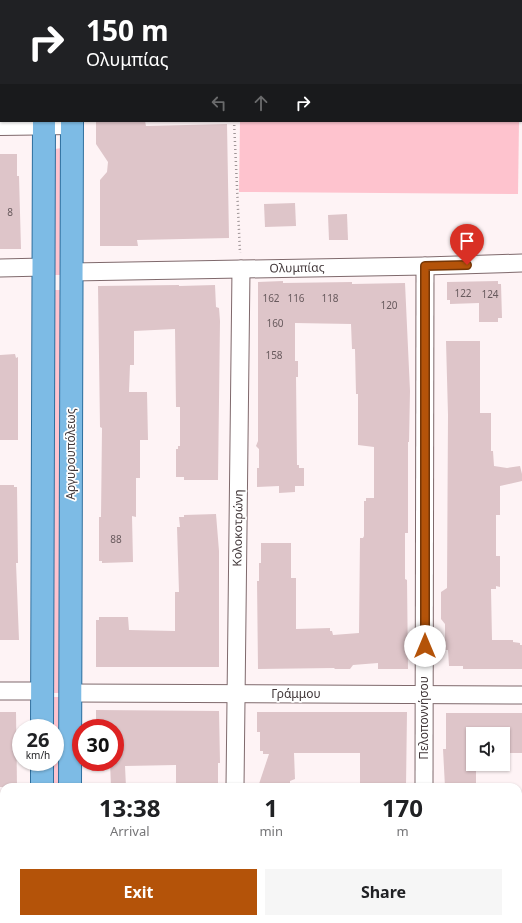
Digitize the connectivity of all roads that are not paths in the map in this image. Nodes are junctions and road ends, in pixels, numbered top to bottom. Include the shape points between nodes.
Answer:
1 (44, 122) edge
2 (72, 122) edge
3 (0, 124) edge
4 (522, 263) edge
5 (425, 266) junction
6 (44, 267) junction
7 (0, 268) edge
8 (241, 270) junction
9 (72, 272) junction
10 (0, 691) edge
11 (42, 692) junction
12 (70, 693) junction
13 (236, 693) junction
14 (424, 694) junction
15 (522, 695) edge
16 (42, 719) edge
17 (42, 771) edge
18 (42, 783) edge
19 (70, 783) edge
20 (235, 783) edge
21 (424, 783) edge

1 - 2 main road
1 - 3 main road
1 - 6 main road
2 - 9 main road, Αργυρουπόλεως
4 - 5 street, Ολυμπίας
5 - 8 street, Ολυμπίας
5 - 14 street, Πελοποννήσου
6 - 7 street
6 - 11 main road
8 - 9 street, Ολυμπίας
8 - 13 street, Κολοκοτρώνη
9 - 12 main road, Αργυρουπόλεως
10 - 11 street
11 - 16 main road
12 - 13 street, Γράμμου
12 - 19 main road, Αργυρουπόλεως
13 - 14 street, Γράμμου
13 - 20 street, Κολοκοτρώνη
14 - 15 street, Γράμμου
14 - 21 street, Πελοποννήσου
17 - 18 main road

